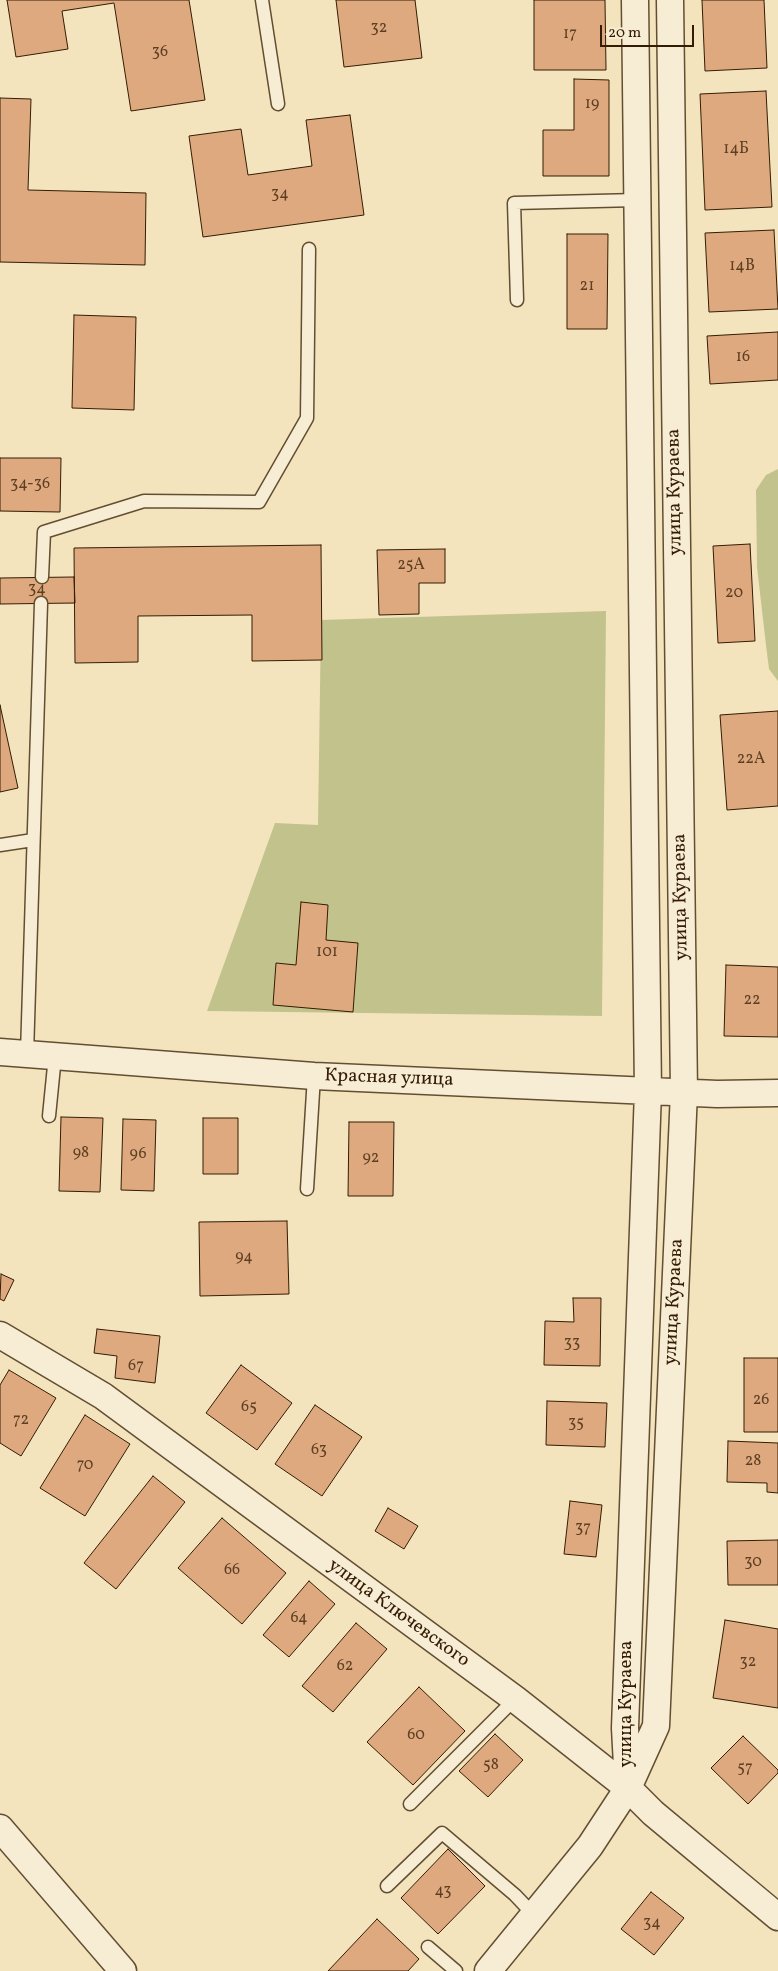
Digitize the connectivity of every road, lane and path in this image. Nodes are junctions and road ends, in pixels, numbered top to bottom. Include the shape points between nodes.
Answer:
1 (262, 0) edge
2 (635, 0) edge
3 (670, 0) edge
4 (278, 104) dead end
5 (638, 200) junction
6 (309, 249) dead end
7 (517, 300) dead end
8 (42, 577) dead end
9 (41, 603) dead end
10 (33, 840) junction
11 (0, 845) edge
12 (0, 1052) edge
13 (27, 1054) junction
14 (55, 1056) junction
15 (314, 1076) junction
16 (648, 1091) junction
17 (684, 1092) junction
18 (778, 1093) edge
19 (49, 1116) dead end
20 (307, 1189) dead end
21 (0, 1335) edge
22 (514, 1699) junction
23 (628, 1788) junction
24 (410, 1804) dead end
25 (0, 1828) edge
26 (387, 1886) dead end
27 (534, 1915) junction
28 (778, 1917) edge
29 (428, 1948) dead end
30 (123, 1971) edge
31 (456, 1971) edge
32 (488, 1971) edge

1 - 4 lane
2 - 5 street, улица Кураева
3 - 17 street, улица Кураева
5 - 7 lane via 514,203
5 - 16 street, улица Кураева
6 - 8 lane via 307,418 260,502 144,501 44,532
9 - 10 lane
10 - 11 lane
10 - 13 lane
12 - 13 street, Красная улица
13 - 14 street, Красная улица
14 - 15 street, Красная улица
14 - 19 lane
15 - 16 street, Красная улица
15 - 20 lane
16 - 17 street, Красная улица
16 - 23 street, улица Кураева via 625,1718
17 - 18 street, Красная улица
17 - 23 street, улица Кураева via 656,1726
21 - 22 street, улица Ключевского via 103,1396
22 - 23 street, улица Ключевского
22 - 24 lane
23 - 27 street, улица Кураева via 590,1846
23 - 28 street, улица Ключевского via 653,1813
25 - 30 street
26 - 27 lane via 442,1833
27 - 32 street, улица Кураева
29 - 31 lane

